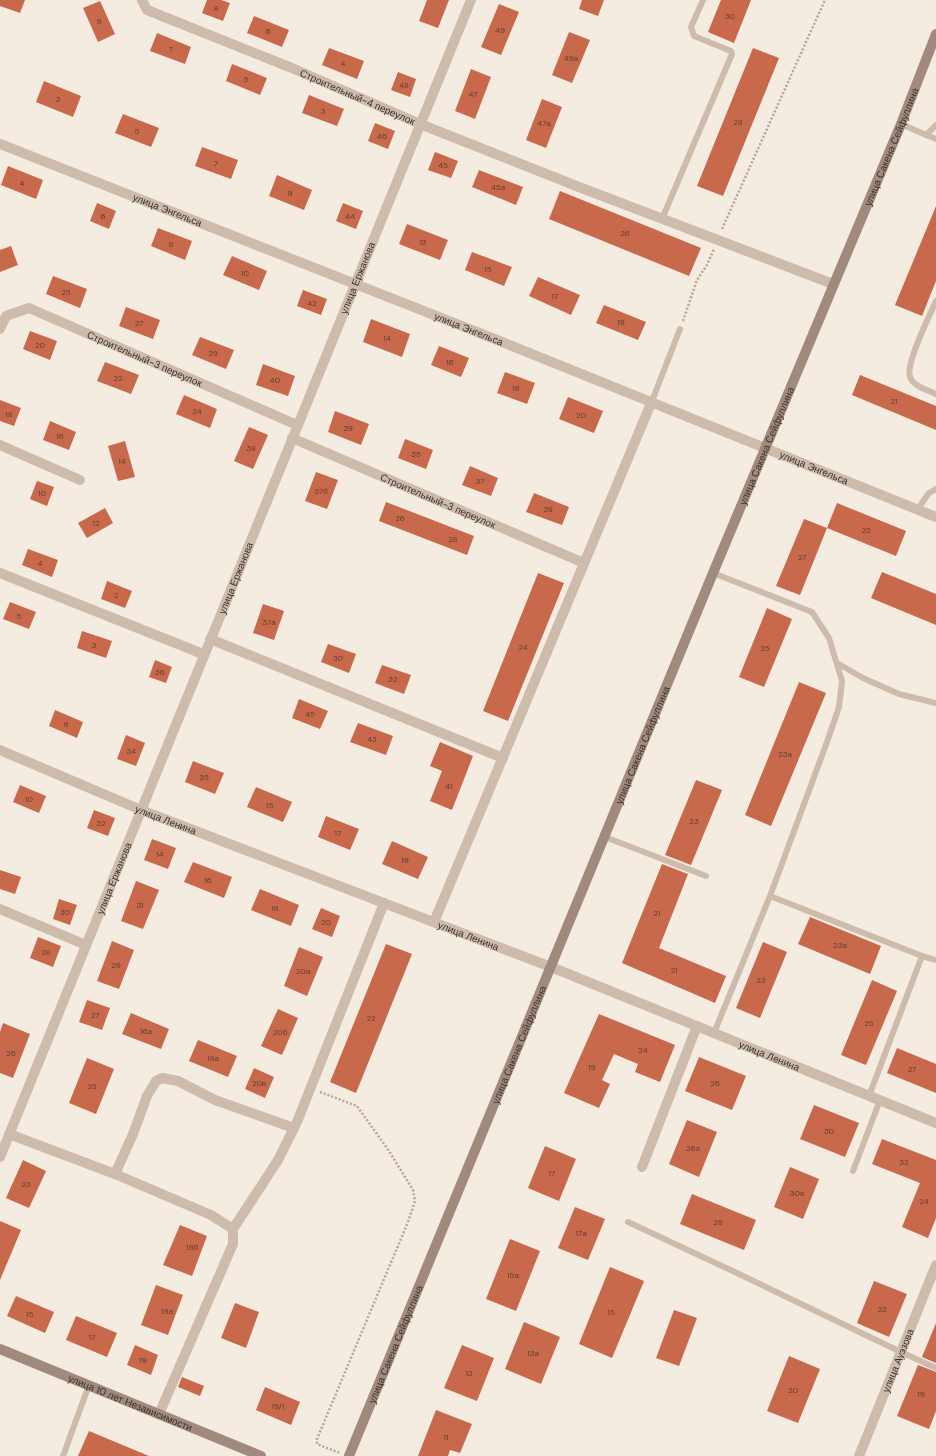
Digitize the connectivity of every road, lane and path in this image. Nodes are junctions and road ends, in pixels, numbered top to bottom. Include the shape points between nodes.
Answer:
1 (142, 0) edge
2 (471, 0) edge
3 (703, 0) edge
4 (825, 0) edge
5 (936, 34) edge
6 (420, 124) junction
7 (900, 124) junction
8 (936, 125) edge
9 (926, 135) junction
10 (936, 139) edge
11 (0, 144) edge
12 (662, 219) junction
13 (717, 240) junction
14 (355, 282) junction
15 (833, 284) junction
16 (936, 300) edge
17 (0, 329) edge
18 (680, 330) joint
19 (936, 394) edge
20 (652, 401) junction
21 (297, 424) junction
22 (292, 438) junction
23 (0, 445) edge
24 (766, 448) junction
25 (80, 480) dead end
26 (936, 489) edge
27 (917, 510) junction
28 (936, 517) edge
29 (584, 564) junction
30 (0, 573) edge
31 (713, 573) junction
32 (210, 639) junction
33 (204, 654) junction
34 (837, 663) junction
35 (936, 704) edge
36 (0, 750) edge
37 (503, 758) junction
38 (142, 810) junction
39 (605, 837) junction
40 (706, 876) dead end
41 (770, 896) junction
42 (384, 903) junction
43 (0, 909) edge
44 (434, 922) junction
45 (86, 945) junction
46 (922, 956) junction
47 (936, 960) edge
48 (551, 967) junction
49 (697, 1026) junction
50 (714, 1033) junction
51 (310, 1088) junction
52 (870, 1096) junction
53 (880, 1100) junction
54 (936, 1123) edge
55 (294, 1128) junction
56 (9, 1134) junction
57 (0, 1157) edge
58 (642, 1167) dead end
59 (853, 1171) dead end
60 (115, 1174) junction
61 (628, 1222) dead end
62 (233, 1229) junction
63 (936, 1265) edge
64 (0, 1349) edge
65 (901, 1352) junction
66 (936, 1368) edge
67 (89, 1385) junction
68 (159, 1414) junction
69 (62, 1456) edge
70 (261, 1456) edge
71 (346, 1456) edge
72 (349, 1456) edge
73 (859, 1456) edge

1 - 6 street, Строительный-4 переулок via 147,10 292,68
2 - 6 street, улица Ержанова
3 - 12 lane via 691,27 694,36 731,51 732,54
4 - 13 path
5 - 7 street, улица Сакена Сейфуллина
6 - 12 street, Строительный-4 переулок
6 - 14 street, улица Ержанова
7 - 9 lane
7 - 15 street, улица Сакена Сейфуллина
8 - 9 lane
9 - 10 lane
11 - 14 street, улица Энгельса
12 - 13 street, Строительный-4 переулок
13 - 15 street, Строительный-4 переулок
13 - 18 path via 707,265 697,280
14 - 20 street, улица Энгельса
14 - 21 street, улица Ержанова
15 - 24 street, улица Сакена Сейфуллина
16 - 19 lane via 912,356 909,370 909,377 913,382
17 - 21 street, Строительный-3 переулок via 6,316 29,308
18 - 20 lane
20 - 24 street, улица Энгельса
20 - 29 street
21 - 22 street, улица Ержанова
22 - 29 street, Строительный-3 переулок
22 - 32 street, улица Ержанова
23 - 25 street
24 - 27 street, улица Энгельса
24 - 31 street, улица Сакена Сейфуллина
26 - 27 lane
27 - 28 street, улица Энгельса
29 - 37 street
30 - 33 street
31 - 34 lane via 812,612 829,638
31 - 39 street, улица Сакена Сейфуллина
32 - 33 street, улица Ержанова
32 - 37 street
33 - 38 street, улица Ержанова
34 - 35 lane via 899,694
34 - 41 lane via 842,682 839,708
36 - 38 street, улица Ленина
37 - 44 street
38 - 42 street, улица Ленина
38 - 45 street, улица Ержанова
39 - 40 lane
39 - 48 street, улица Сакена Сейфуллина
41 - 46 lane
41 - 50 lane
42 - 44 street, улица Ленина
42 - 51 street
43 - 45 street
44 - 48 street, улица Ленина
45 - 56 street, улица Ержанова
46 - 47 lane
46 - 52 lane
48 - 49 street, улица Ленина
48 - 72 street, улица Сакена Сейфуллина
49 - 50 street, улица Ленина
49 - 58 street
50 - 52 street, улица Ленина
51 - 55 street
51 - 71 path via 357,1106 413,1190 415,1201 316,1439 317,1444
52 - 53 street, улица Ленина
53 - 54 street, улица Ленина
53 - 59 lane
55 - 60 street via 214,1100 178,1081 162,1078 156,1080 147,1096
55 - 62 street via 278,1160
56 - 57 street, улица Ержанова
56 - 60 street
60 - 62 street via 211,1215
61 - 65 lane
62 - 68 street via 233,1244
63 - 65 street, улица Ауэзова
64 - 67 street, улица 10 лет Независимости
65 - 66 lane
65 - 73 street, улица Ауэзова
67 - 68 street, улица 10 лет Независимости
67 - 69 lane
68 - 70 street, улица 10 лет Независимости

